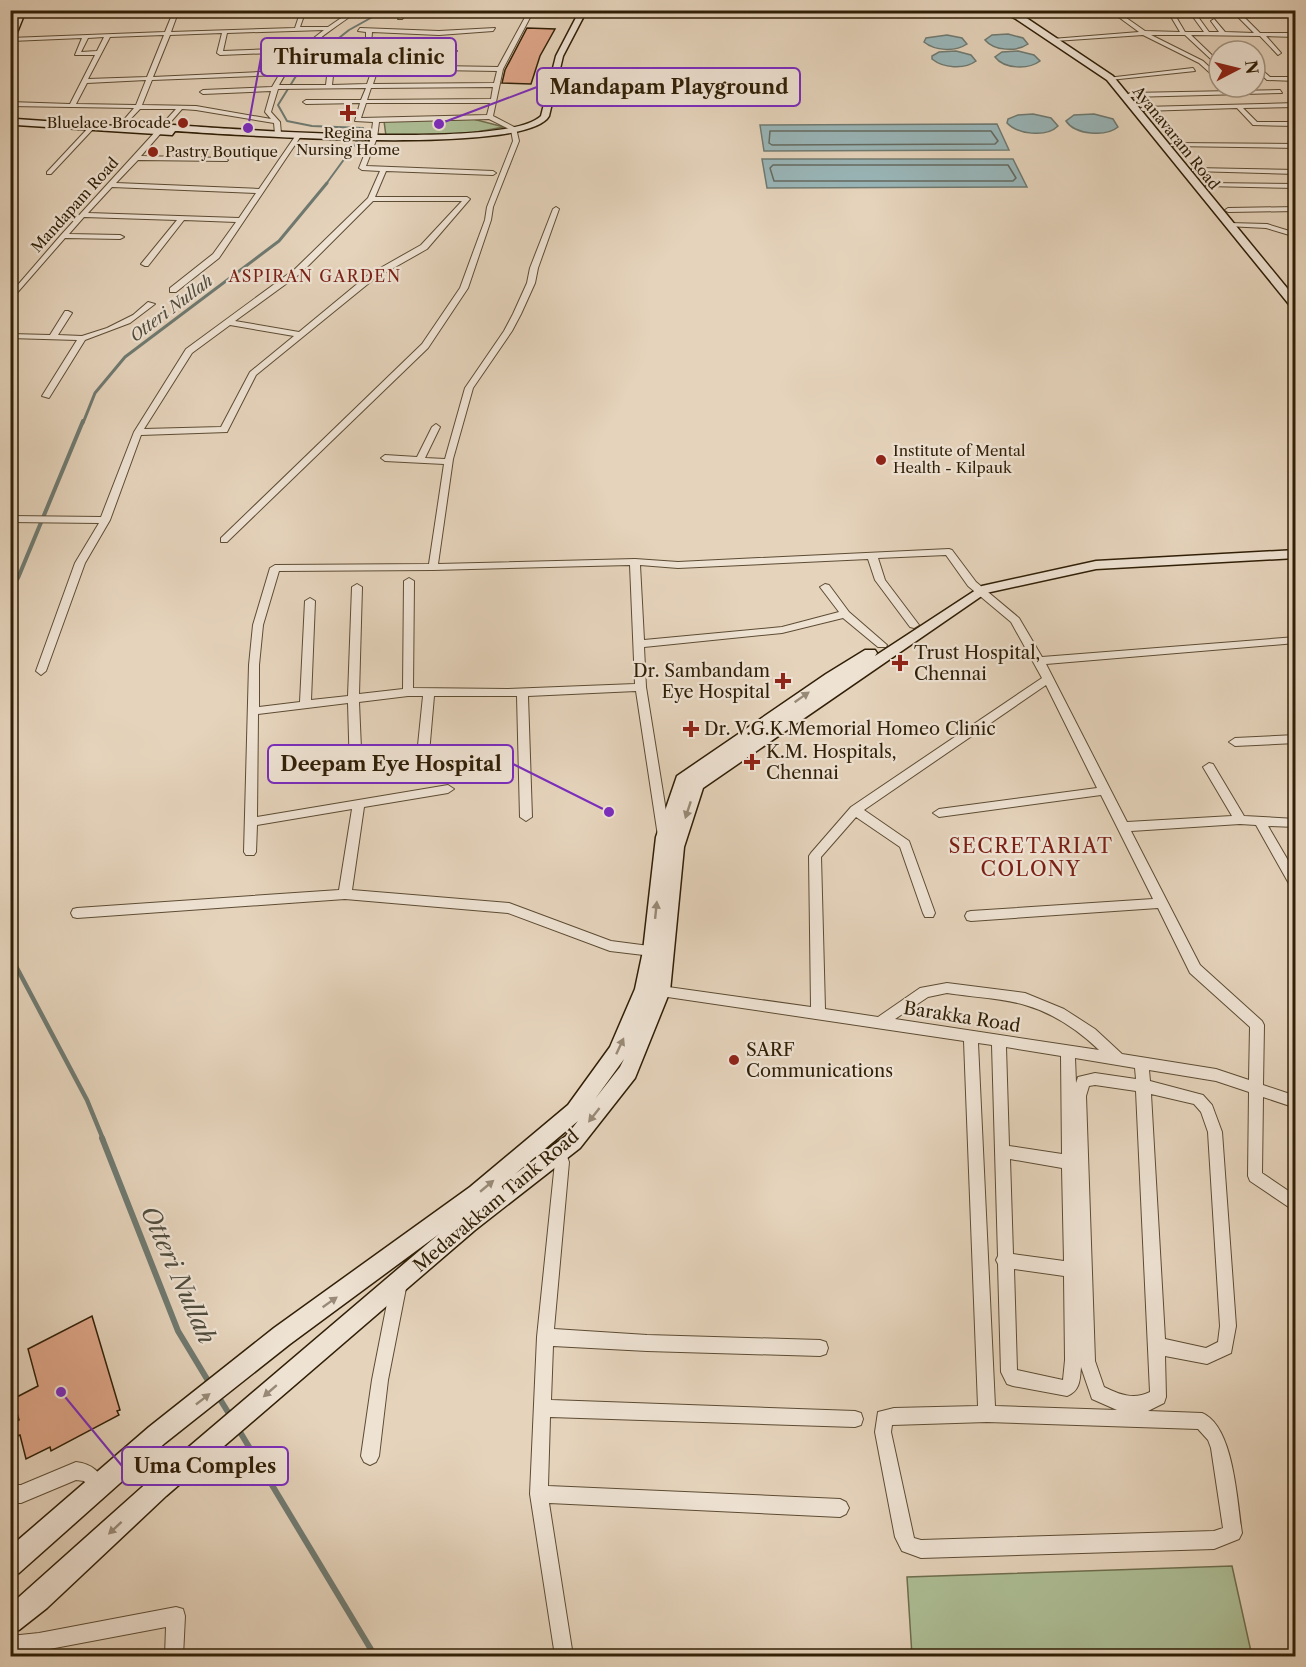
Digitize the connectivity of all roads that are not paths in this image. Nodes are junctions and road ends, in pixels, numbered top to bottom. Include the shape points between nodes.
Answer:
1 (84, 10) edge
2 (177, 10) edge
3 (304, 10) edge
4 (313, 10) edge
5 (357, 10) edge
6 (408, 10) edge
7 (532, 10) edge
8 (578, 10) edge
9 (584, 10) edge
10 (778, 10) edge
11 (836, 10) edge
12 (1111, 10) edge
13 (1169, 10) edge
14 (1190, 10) edge
15 (1235, 11) edge
16 (22, 12) edge
17 (877, 12) edge
18 (1011, 12) edge
19 (349, 15) junction
20 (400, 18) dead end
21 (1214, 21) dead end
22 (331, 28) junction
23 (297, 29) junction
24 (493, 29) dead end
25 (360, 30) dead end
26 (369, 31) junction
27 (225, 32) junction
28 (1144, 33) junction
29 (1184, 33) junction
30 (166, 34) junction
31 (1208, 34) junction
32 (1222, 34) junction
33 (1259, 34) junction
34 (108, 35) junction
35 (1296, 35) edge
36 (86, 36) junction
37 (11, 39) edge
38 (1059, 39) junction
39 (305, 50) junction
40 (386, 50) junction
41 (454, 51) dead end
42 (1278, 52) dead end
43 (100, 53) junction
44 (1207, 54) edge
45 (331, 67) dead end
46 (376, 67) junction
47 (1207, 68) edge
48 (500, 69) junction
49 (1193, 70) dead end
50 (283, 73) junction
51 (1267, 76) edge
52 (203, 77) junction
53 (1112, 77) junction
54 (151, 79) junction
55 (543, 79) dead end
56 (1270, 79) junction
57 (1296, 79) edge
58 (85, 81) junction
59 (497, 85) junction
60 (329, 86) junction
61 (369, 86) junction
62 (277, 88) junction
63 (1207, 90) edge
64 (1267, 91) edge
65 (203, 92) junction
66 (1280, 92) junction
67 (1130, 95) junction
68 (493, 101) junction
69 (306, 102) dead end
70 (364, 102) junction
71 (10, 104) edge
72 (1294, 105) edge
73 (72, 106) junction
74 (138, 107) junction
75 (1239, 107) junction
76 (180, 108) junction
77 (196, 108) junction
78 (536, 108) dead end
79 (1143, 109) junction
80 (490, 117) junction
81 (376, 120) junction
82 (277, 122) junction
83 (13, 123) edge
84 (1296, 124) edge
85 (91, 126) junction
86 (119, 129) junction
87 (162, 130) junction
88 (514, 131) junction
89 (278, 134) junction
90 (298, 136) junction
91 (374, 138) junction
92 (1173, 145) junction
93 (1296, 147) edge
94 (136, 158) junction
95 (225, 160) dead end
96 (384, 169) junction
97 (1194, 170) junction
98 (493, 172) dead end
99 (1296, 172) edge
100 (50, 173) dead end
101 (111, 185) junction
102 (1208, 185) junction
103 (1296, 186) edge
104 (260, 191) junction
105 (371, 199) junction
106 (556, 208) dead end
107 (1296, 209) edge
108 (1228, 210) junction
109 (82, 215) junction
110 (182, 218) junction
111 (240, 220) junction
112 (1229, 225) junction
113 (1240, 225) junction
114 (1296, 235) edge
115 (63, 236) junction
116 (120, 237) dead end
117 (145, 264) dead end
118 (173, 290) dead end
119 (1296, 295) edge
120 (10, 299) edge
121 (151, 304) dead end
122 (1296, 306) edge
123 (68, 313) dead end
124 (229, 322) junction
125 (303, 335) junction
126 (10, 336) edge
127 (52, 338) junction
128 (82, 338) junction
129 (46, 396) dead end
130 (436, 427) dead end
131 (138, 432) junction
132 (385, 458) dead end
133 (420, 460) junction
134 (448, 462) junction
135 (10, 519) edge
136 (105, 520) junction
137 (224, 540) dead end
138 (1296, 545) edge
139 (1296, 554) edge
140 (872, 556) junction
141 (635, 562) junction
142 (433, 567) junction
143 (409, 581) dead end
144 (357, 587) dead end
145 (825, 587) dead end
146 (977, 587) junction
147 (310, 601) dead end
148 (845, 614) junction
149 (914, 625) junction
150 (1296, 640) edge
151 (640, 644) junction
152 (882, 645) junction
153 (1039, 661) junction
154 (42, 671) dead end
155 (1047, 679) junction
156 (640, 687) junction
157 (408, 692) junction
158 (429, 693) junction
159 (522, 693) junction
160 (353, 697) junction
161 (305, 703) junction
162 (254, 711) junction
163 (1296, 740) edge
164 (1235, 742) dead end
165 (422, 765) dead end
166 (1209, 767) dead end
167 (356, 772) dead end
168 (448, 789) dead end
169 (1103, 791) junction
170 (359, 804) junction
171 (855, 810) junction
172 (939, 813) dead end
173 (525, 817) dead end
174 (1240, 820) junction
175 (251, 822) junction
176 (1260, 822) junction
177 (1296, 824) edge
178 (1123, 827) junction
179 (664, 837) junction
180 (250, 852) dead end
181 (1296, 886) edge
182 (345, 894) junction
183 (1161, 903) junction
184 (77, 913) dead end
185 (929, 913) dead end
186 (971, 916) dead end
187 (652, 951) junction
188 (653, 990) junction
189 (818, 1014) junction
190 (879, 1023) junction
191 (971, 1036) junction
192 (999, 1040) junction
193 (1068, 1052) junction
194 (1119, 1060) junction
195 (1142, 1063) junction
196 (1143, 1086) junction
197 (1254, 1089) junction
198 (1296, 1102) edge
199 (1001, 1151) junction
200 (559, 1152) junction
201 (1070, 1162) junction
202 (1296, 1205) edge
203 (1004, 1260) junction
204 (1072, 1270) junction
205 (399, 1282) junction
206 (545, 1336) junction
207 (1157, 1346) junction
208 (820, 1348) dead end
209 (542, 1408) junction
210 (987, 1414) junction
211 (855, 1419) dead end
212 (370, 1456) dead end
213 (98, 1487) junction
214 (10, 1494) edge
215 (539, 1494) junction
216 (840, 1508) dead end
217 (10, 1564) edge
218 (10, 1621) edge
219 (10, 1645) edge
220 (38, 1649) edge
221 (174, 1656) edge
222 (564, 1656) edge

1 - 16 street
2 - 30 street
3 - 23 street
4 - 19 street
5 - 19 street
6 - 20 street
7 - 48 street
8 - 55 main road via 553,52
9 - 88 main road via 555,70 544,118 535,126
10 - 17 main road
11 - 17 main road
12 - 28 street
13 - 29 street
14 - 31 street
15 - 33 street
16 - 37 main road
17 - 18 main road
18 - 38 main road, Ayanavaram Road
19 - 22 street
21 - 32 street
22 - 23 street
22 - 39 street
23 - 27 street
24 - 26 street via 439,33
25 - 26 street
26 - 40 street via 368,47
27 - 30 street
27 - 39 street via 220,53
28 - 29 street
28 - 38 street
28 - 47 street
29 - 31 street
29 - 44 street
30 - 34 street
30 - 54 street
31 - 32 street
32 - 33 street
33 - 35 street
33 - 42 street
34 - 36 street
34 - 43 street
36 - 37 street
36 - 43 street via 77,54
38 - 53 main road, Ayanavaram Road
39 - 50 street
40 - 41 street
40 - 46 street
43 - 58 street
45 - 60 street
46 - 48 street
46 - 61 street
48 - 59 street
49 - 53 street
50 - 52 street
50 - 62 street
51 - 56 street
52 - 54 street
52 - 65 street
53 - 67 main road, Ayanavaram Road
53 - 112 main road, Ayanavaram Road
54 - 58 street
54 - 74 street
56 - 57 street
56 - 66 street
58 - 73 street
59 - 61 street
59 - 68 street
60 - 61 street
60 - 62 street
61 - 70 street
62 - 65 street
62 - 82 street via 268,112
63 - 67 street
64 - 66 street
65 - 77 street
66 - 72 street
67 - 79 main road, Ayanavaram Road
68 - 70 street
68 - 80 street
69 - 70 street
70 - 81 street via 357,120
71 - 73 street
72 - 75 street
73 - 74 street
74 - 76 street
74 - 86 street
75 - 79 street
75 - 84 street via 1257,124
76 - 77 street
76 - 87 street, Mandapam Road
77 - 82 street
78 - 88 main road via 534,118
79 - 92 main road, Ayanavaram Road
80 - 81 street
80 - 88 street
81 - 91 street
82 - 89 street
83 - 85 main road
85 - 86 main road
85 - 100 street
86 - 87 main road
87 - 89 main road
87 - 94 street, Mandapam Road
88 - 91 main road
88 - 137 street via 516,141 464,288 425,346
89 - 90 main road
90 - 91 main road
90 - 104 street
91 - 96 street via 362,168
92 - 93 street
92 - 97 main road, Ayanavaram Road
94 - 95 street
94 - 101 street, Mandapam Road
96 - 98 street
96 - 105 street
97 - 99 street
97 - 102 main road, Ayanavaram Road
101 - 104 street
101 - 109 street, Mandapam Road
102 - 103 street
102 - 108 main road, Ayanavaram Road
104 - 111 street
105 - 124 street via 298,271
105 - 125 street via 467,199 424,247 370,277
106 - 134 street via 522,305 469,388
107 - 108 street
108 - 113 main road, Ayanavaram Road
109 - 110 street
109 - 115 street, Mandapam Road
110 - 111 street
110 - 117 street
111 - 118 street via 216,256
112 - 113 street
112 - 122 main road, Ayanavaram Road
113 - 114 street via 1267,226
113 - 119 main road, Ayanavaram Road
115 - 116 street
115 - 120 street, Mandapam Road
121 - 128 street via 116,328
123 - 127 street
124 - 125 street
124 - 131 street via 189,351
125 - 131 street via 253,374 224,429
126 - 127 street
127 - 128 street
128 - 129 street
130 - 133 street
131 - 136 street
132 - 133 street
133 - 134 street
134 - 142 street
135 - 136 street
136 - 154 street via 80,563
138 - 146 main road, Medavakkam Tank Road via 1089,556
139 - 146 main road, Medavakkam Tank Road via 1096,566
140 - 141 street via 712,564
140 - 146 street via 949,552
140 - 149 street via 880,580
141 - 142 street
141 - 151 street
142 - 162 street via 275,568 258,625
143 - 157 street
144 - 160 street
145 - 148 street
146 - 149 main road, Medavakkam Tank Road
146 - 153 street via 1015,620
146 -> 188 main road, Medavakkam Tank Road via 696,785 676,847
147 - 161 street
148 - 151 street via 782,630
148 - 152 street
149 - 152 main road, Medavakkam Tank Road
150 - 153 street
151 - 156 street
179 -> 152 main road, Medavakkam Tank Road via 683,780
153 - 155 street
155 - 169 street
155 - 171 street
156 - 159 street
156 - 179 street
157 - 158 street
157 - 160 street
158 - 159 street
158 - 165 street
159 - 173 street
160 - 161 street
160 - 167 street
161 - 162 street
162 - 175 street
163 - 164 street
166 - 174 street
168 - 170 street
169 - 172 street
169 - 178 street
170 - 175 street
170 - 182 street
171 - 185 street via 905,844
171 - 189 street via 815,856
174 - 176 street
174 - 178 street
175 - 180 street
176 - 177 street
176 - 181 street
178 - 183 street
187 -> 179 main road, Medavakkam Tank Road
182 - 184 street
182 - 187 street via 509,908 610,946
183 - 186 street
183 - 197 street via 1195,969 1257,1024
187 - 188 main road, Medavakkam Tank Road
188 - 189 street, Barakka Road
188 -> 200 main road, Medavakkam Tank Road via 628,1072 573,1142
213 -> 188 main road, Medavakkam Tank Road via 282,1336 477,1194 575,1111 618,1052
189 - 190 street, Barakka Road
190 - 191 street, Barakka Road
190 - 194 street via 925,992 947,988 1025,999 1090,1032
191 - 192 street, Barakka Road
191 - 210 street
192 - 193 street, Barakka Road
192 - 199 street
193 - 194 street, Barakka Road
193 - 201 street
194 - 195 street, Barakka Road
195 - 196 street
195 - 197 street, Barakka Road via 1216,1075
196 - 207 street
196 - 207 street via 1198,1100 1207,1109 1215,1132 1228,1326 1225,1347 1207,1356
196 - 207 street via 1095,1079 1083,1081 1079,1096 1087,1361 1098,1392 1115,1401 1140,1406 1158,1397
197 - 198 street, Barakka Road
197 - 202 street via 1255,1176
199 - 201 street
199 - 203 street
200 - 205 main road, Medavakkam Tank Road
200 - 206 street via 562,1162
201 - 204 street
203 - 204 street
203 - 204 street via 1009,1372 1013,1378 1059,1388 1067,1388 1072,1381
205 - 212 street
205 -> 218 main road, Medavakkam Tank Road via 158,1488
206 - 208 street
206 - 209 street
209 - 211 street
209 - 215 street
210 - 210 street via 1202,1421 1220,1448 1233,1533 1214,1540 921,1549 908,1545 883,1432 884,1418
213 - 214 street via 94,1477 76,1471 21,1494
213 - 217 main road, Medavakkam Tank Road
215 - 216 street
215 - 222 street
219 - 220 street
220 - 221 street via 176,1616

